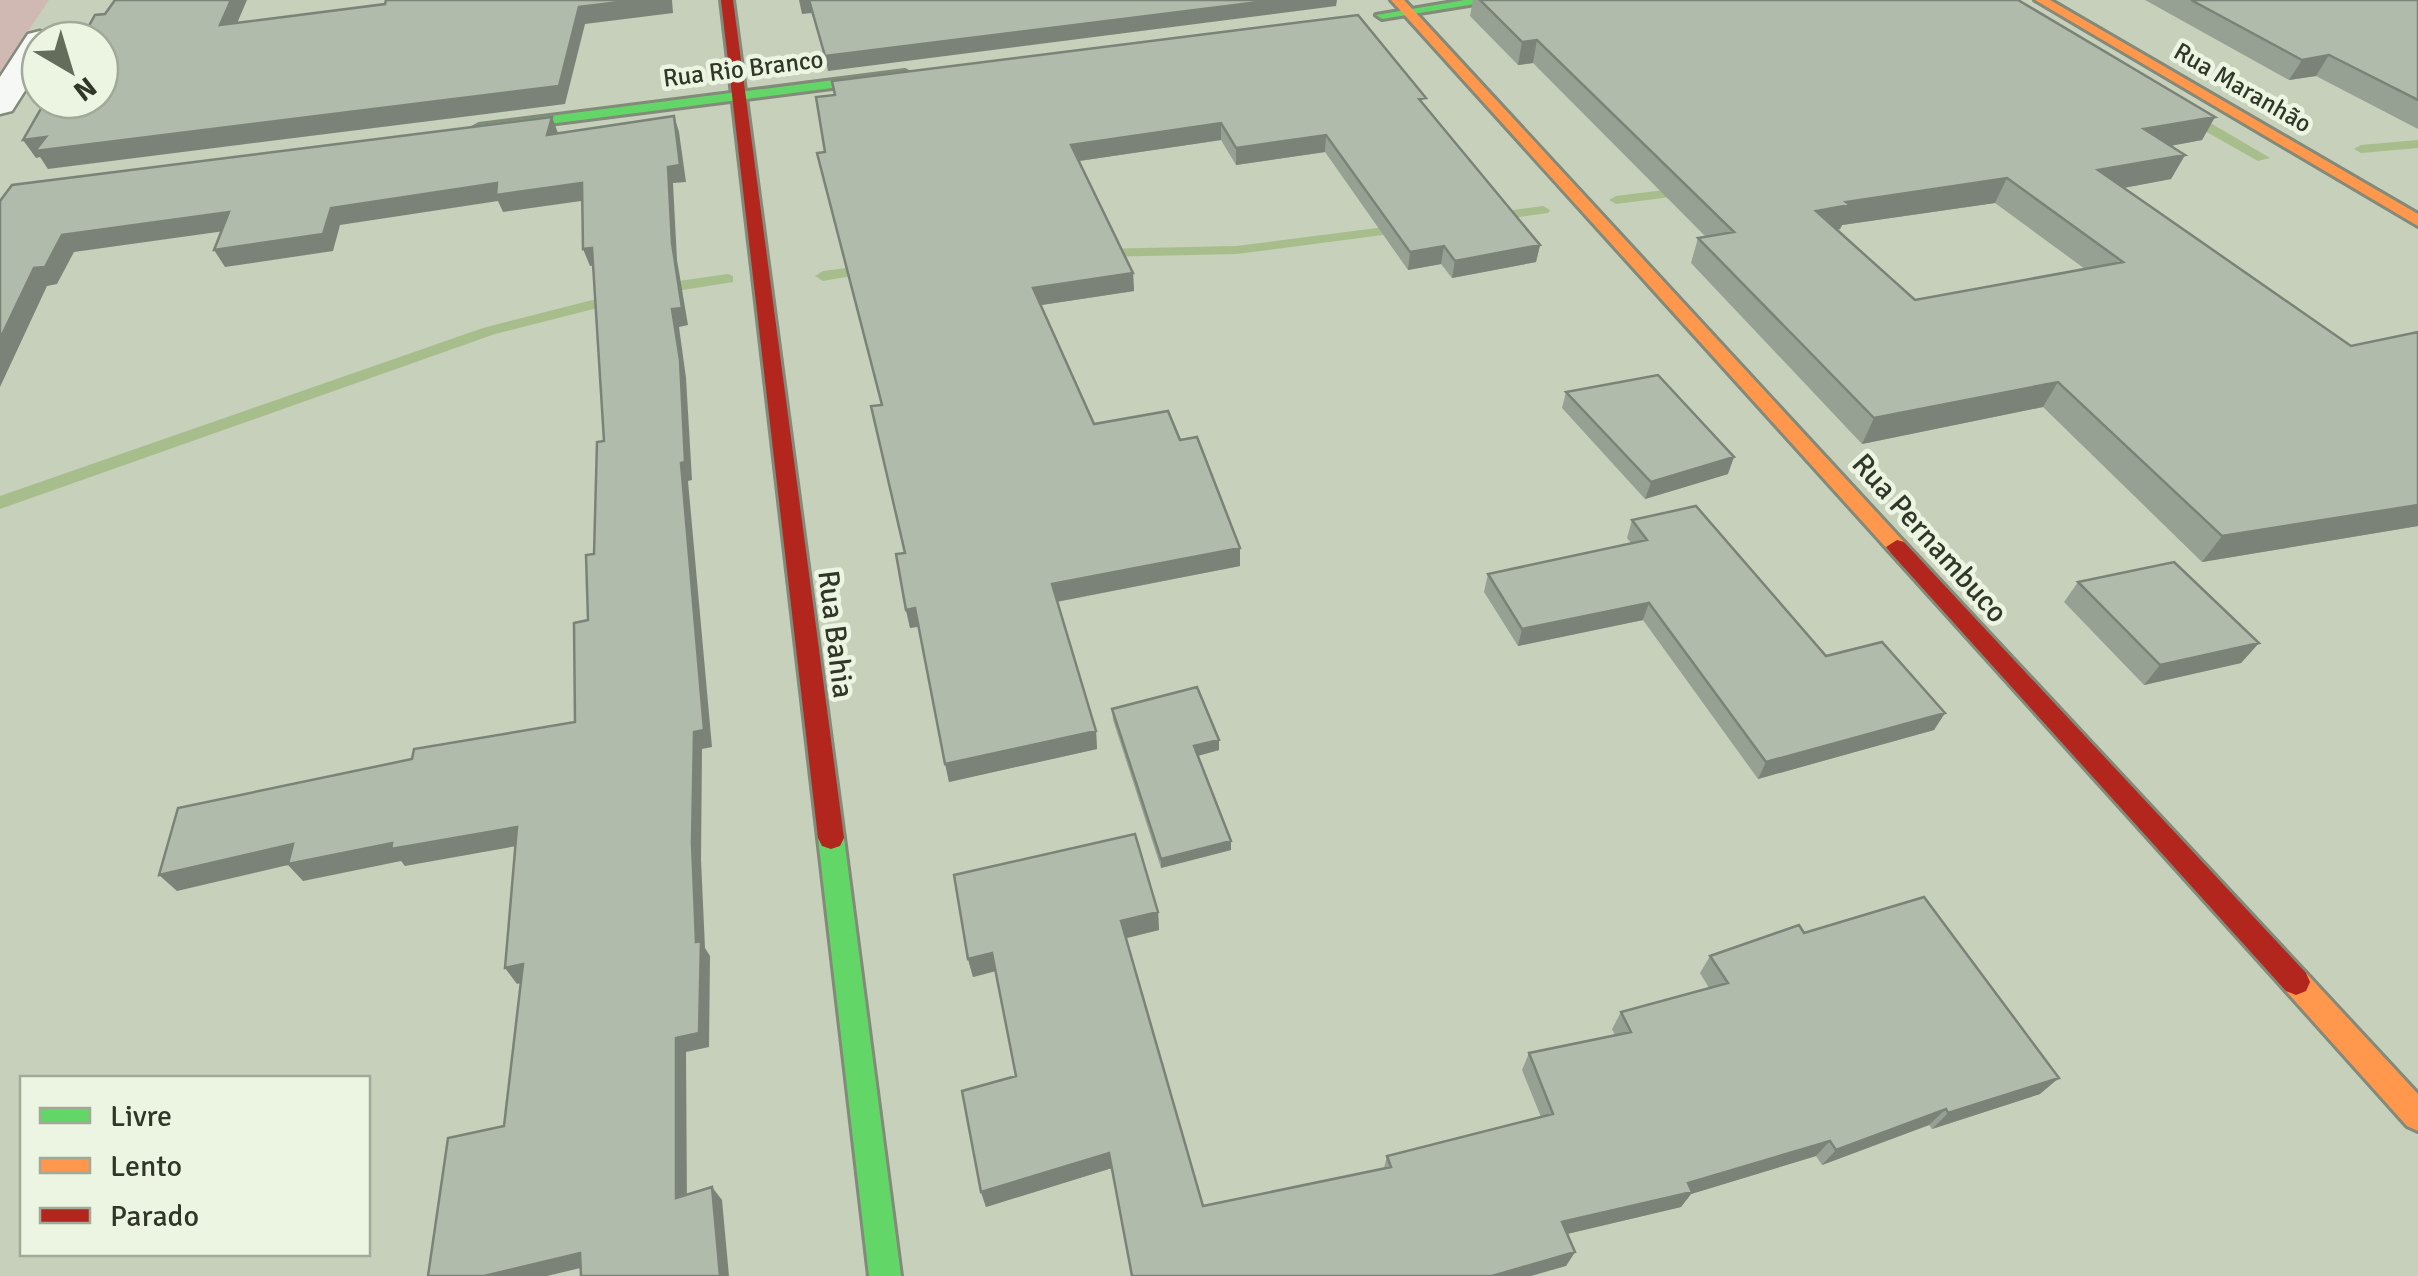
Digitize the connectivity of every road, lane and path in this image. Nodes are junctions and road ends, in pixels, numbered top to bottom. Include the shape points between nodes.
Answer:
1 (727, 0) edge
2 (1494, 0) edge
3 (2041, 0) edge
4 (1402, 6) edge
5 (1350, 19) edge
6 (20, 72) edge
7 (928, 72) edge
8 (740, 96) junction
9 (0, 104) edge
10 (448, 133) edge
11 (2418, 220) edge
12 (2418, 1116) edge
13 (885, 1276) edge

1 - 8 street, Rua Bahia
2 - 4 street
3 - 11 street, Rua Maranhão
4 - 5 street
4 - 12 street, Rua Pernambuco
6 - 9 street
7 - 8 street, Rua Rio Branco
8 - 10 street, Rua Rio Branco
8 - 13 street, Rua Bahia

